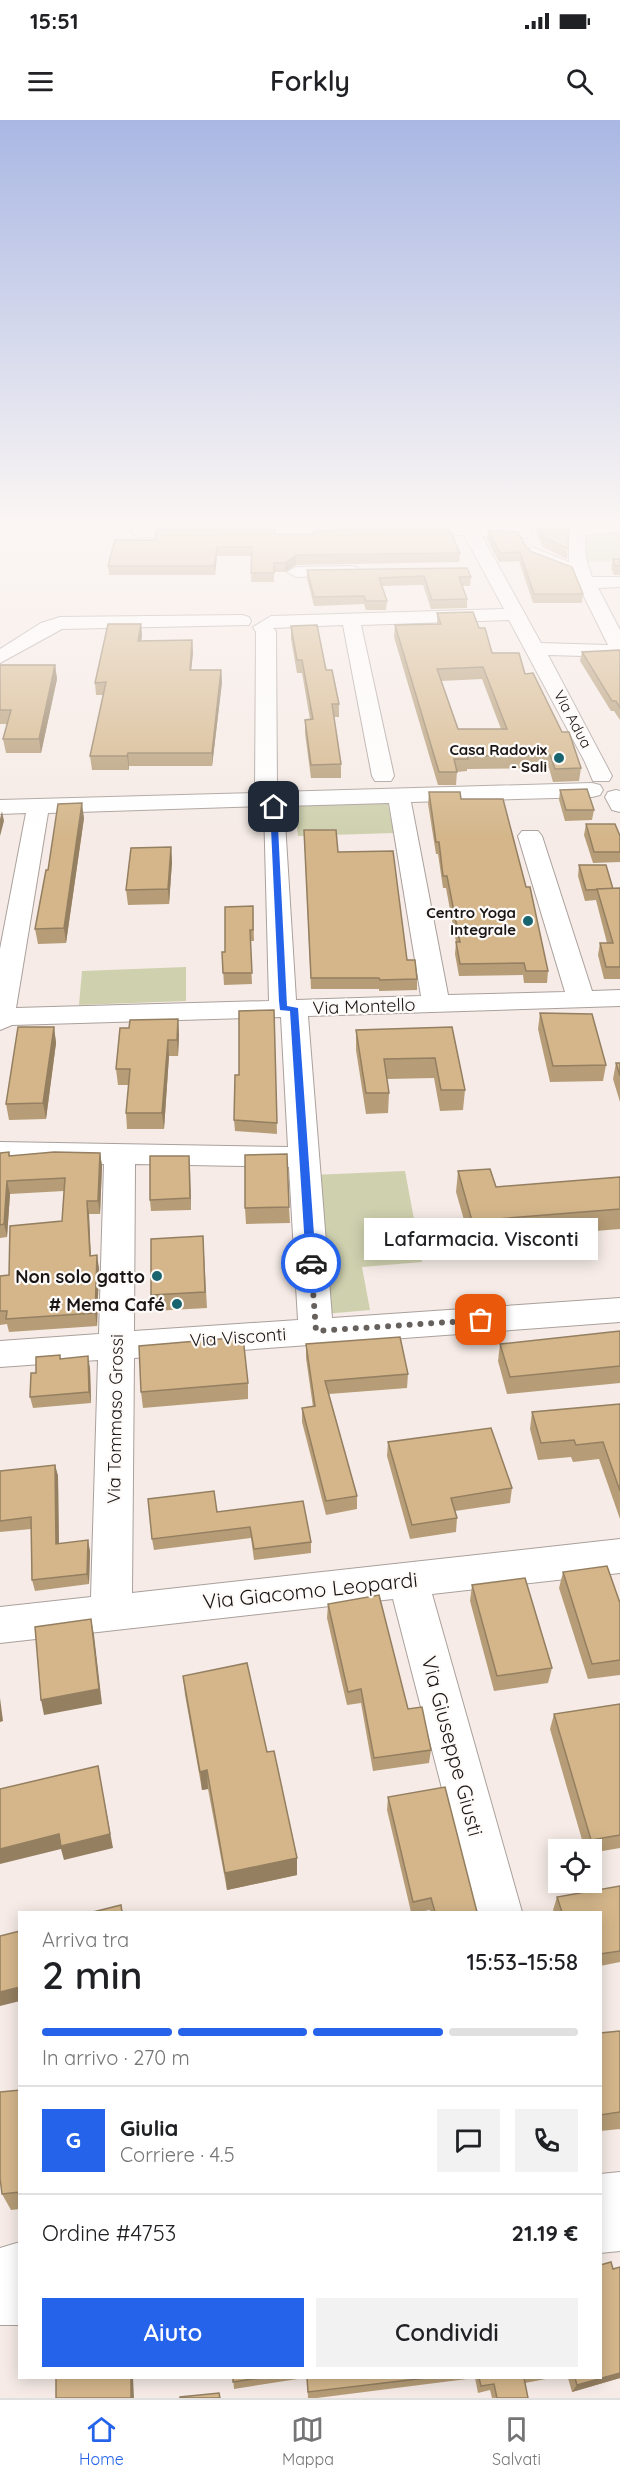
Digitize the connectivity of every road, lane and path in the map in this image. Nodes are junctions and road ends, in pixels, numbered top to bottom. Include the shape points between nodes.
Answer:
1 (53, 625) edge
2 (260, 625) edge
3 (351, 625) edge
4 (523, 625) edge
5 (608, 625) edge
6 (536, 650) junction
7 (620, 650) edge
8 (0, 657) edge
9 (383, 776) dead end
10 (608, 785) edge
11 (268, 800) junction
12 (0, 802) edge
13 (400, 803) dead end
14 (0, 807) edge
15 (37, 814) dead end
16 (530, 836) dead end
17 (620, 998) edge
18 (581, 999) junction
19 (436, 1004) junction
20 (289, 1008) junction
21 (0, 1019) edge
22 (0, 1152) edge
23 (120, 1154) junction
24 (303, 1157) junction
25 (620, 1310) edge
26 (316, 1331) junction
27 (117, 1346) junction
28 (0, 1354) edge
29 (620, 1556) edge
30 (408, 1579) junction
31 (111, 1612) junction
32 (0, 1625) edge
33 (498, 1911) edge
34 (620, 2199) edge
35 (602, 2201) edge
36 (620, 2224) edge
37 (602, 2226) edge
38 (18, 2271) edge
39 (0, 2276) edge
40 (0, 2297) edge
41 (18, 2297) edge

1 - 8 street
2 - 11 street via 266,631
3 - 9 street
4 - 6 street, Via Adua
5 - 7 street
6 - 7 street
6 - 10 street, Via Adua
10 - 11 street
11 - 12 street
11 - 14 street
11 - 20 street
13 - 19 street
15 - 21 street
16 - 18 street
17 - 18 street, Via Montello
18 - 19 street, Via Montello
19 - 20 street, Via Montello
20 - 21 street, Via Montello
20 - 24 street
22 - 23 street
23 - 24 street
23 - 27 street, Via Tommaso Grossi
24 - 26 street
25 - 26 street, Via Visconti
26 - 27 street, Via Visconti
27 - 28 street, Via Visconti
27 - 31 street, Via Tommaso Grossi
29 - 30 street, Via Giacomo Leopardi
30 - 31 street, Via Giacomo Leopardi
30 - 33 street, Via Giuseppe Giusti
31 - 32 street, Via Giacomo Leopardi
34 - 35 street
36 - 37 street
38 - 39 street
40 - 41 street

